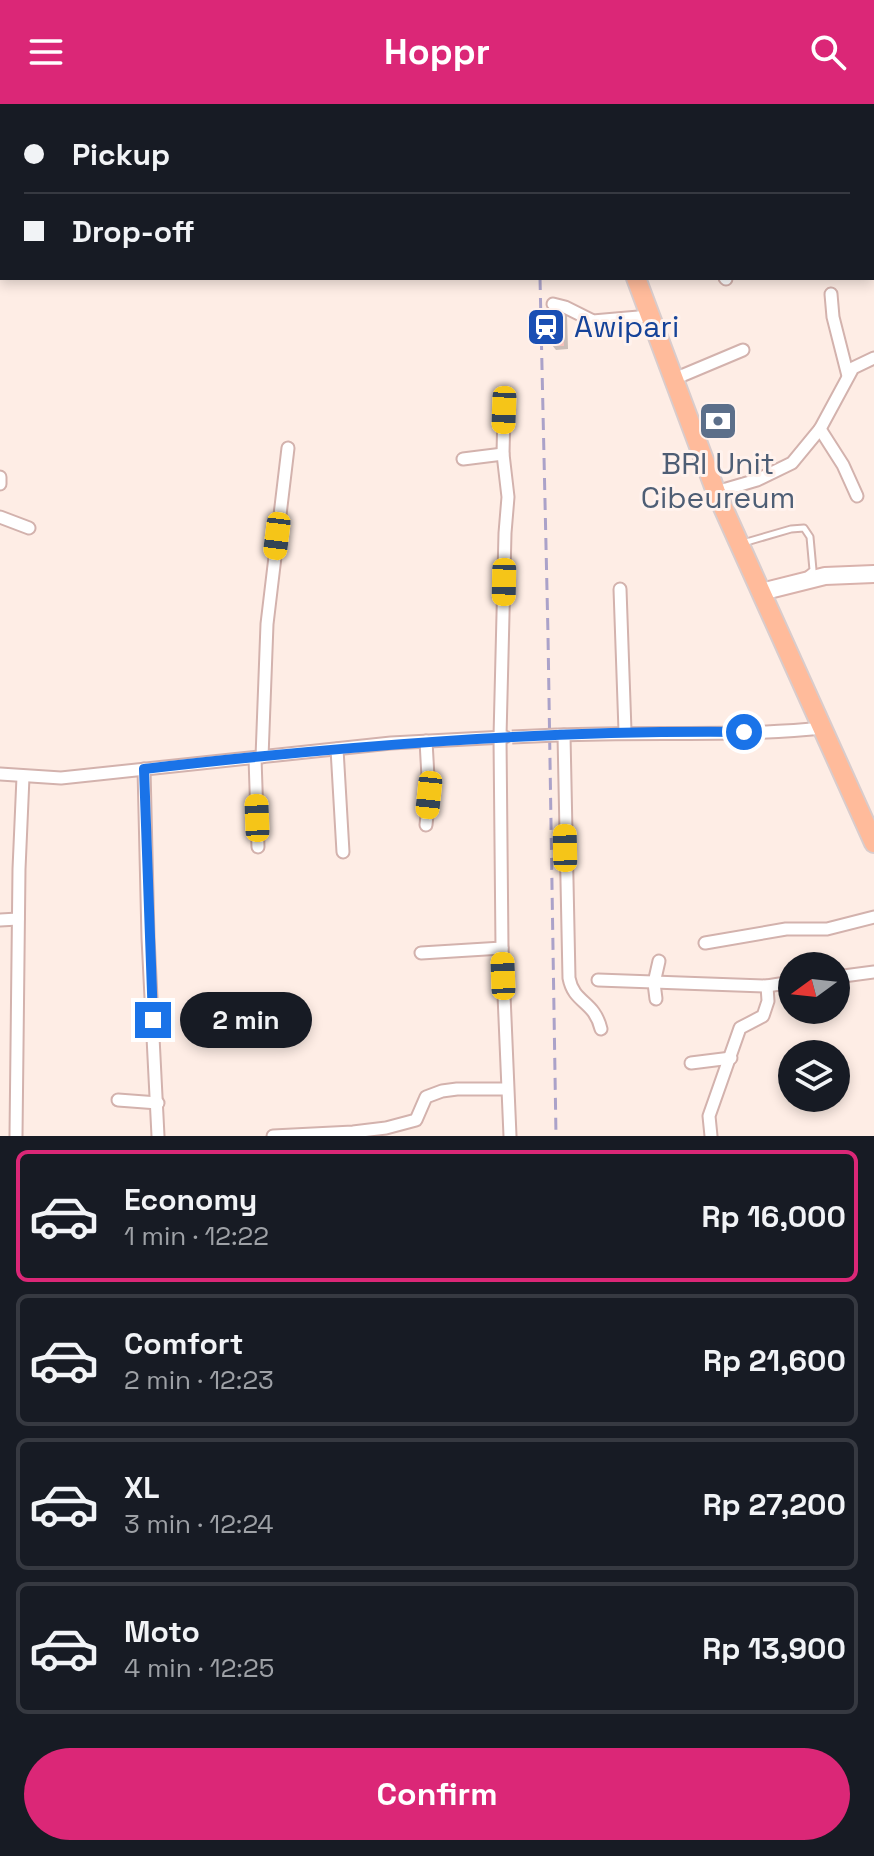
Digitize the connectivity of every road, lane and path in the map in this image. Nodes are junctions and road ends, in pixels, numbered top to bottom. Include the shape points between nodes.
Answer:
1 (637, 280) edge
2 (831, 294) dead end
3 (553, 304) dead end
4 (650, 316) junction
5 (743, 350) dead end
6 (874, 358) edge
7 (848, 376) junction
8 (674, 379) junction
9 (504, 410) dead end
10 (820, 429) junction
11 (288, 448) dead end
12 (503, 454) junction
13 (463, 459) dead end
14 (0, 477) edge
15 (0, 484) edge
16 (716, 492) junction
17 (857, 496) dead end
18 (0, 517) edge
19 (29, 528) dead end
20 (738, 544) junction
21 (874, 574) edge
22 (620, 589) dead end
23 (760, 589) junction
24 (823, 728) junction
25 (625, 731) junction
26 (560, 735) junction
27 (506, 737) junction
28 (426, 741) junction
29 (337, 749) junction
30 (259, 758) junction
31 (144, 769) junction
32 (0, 774) edge
33 (23, 777) junction
34 (426, 825) dead end
35 (874, 843) edge
36 (258, 847) dead end
37 (343, 852) dead end
38 (874, 917) edge
39 (18, 919) junction
40 (0, 920) edge
41 (705, 943) dead end
42 (502, 948) junction
43 (421, 953) dead end
44 (659, 961) dead end
45 (874, 972) edge
46 (850, 975) edge
47 (598, 980) dead end
48 (654, 983) junction
49 (778, 984) edge
50 (767, 986) junction
51 (656, 999) dead end
52 (601, 1029) dead end
53 (731, 1058) junction
54 (691, 1063) dead end
55 (507, 1089) junction
56 (118, 1100) dead end
57 (158, 1103) junction
58 (16, 1136) edge
59 (158, 1136) edge
60 (273, 1136) edge
61 (510, 1136) edge
62 (711, 1136) edge

1 - 4 main road
2 - 7 street
3 - 4 street via 593,321
4 - 8 main road
5 - 8 street
6 - 7 street
7 - 10 street
8 - 16 main road
9 - 12 street
10 - 16 street via 778,472
10 - 17 street
11 - 30 street via 267,624
12 - 13 street
12 - 27 street via 508,518
14 - 15 street
16 - 20 main road
18 - 19 street
20 - 23 main road
20 - 23 lane via 791,529 808,532 812,572
21 - 23 street via 825,576
22 - 25 street
23 - 24 main road
24 - 25 street via 773,733
24 - 35 main road
25 - 26 street
26 - 27 street, bridge
26 - 52 street via 569,978 575,995 598,1015
27 - 28 street
27 - 42 street
28 - 29 street
28 - 34 street
29 - 30 street
29 - 37 street
30 - 31 street
30 - 36 street
31 - 33 street
31 - 57 street
32 - 33 street
33 - 39 street
38 - 41 street via 827,929 786,929
39 - 40 street
39 - 58 street
42 - 43 street
42 - 55 street
44 - 48 street
45 - 46 street
47 - 48 street
48 - 50 street
48 - 51 street
49 - 50 street
50 - 53 street via 763,1016 740,1028
53 - 54 street
53 - 62 street via 709,1116
55 - 60 street via 433,1094 426,1097 416,1120 386,1128
55 - 61 street
56 - 57 street
57 - 59 street

